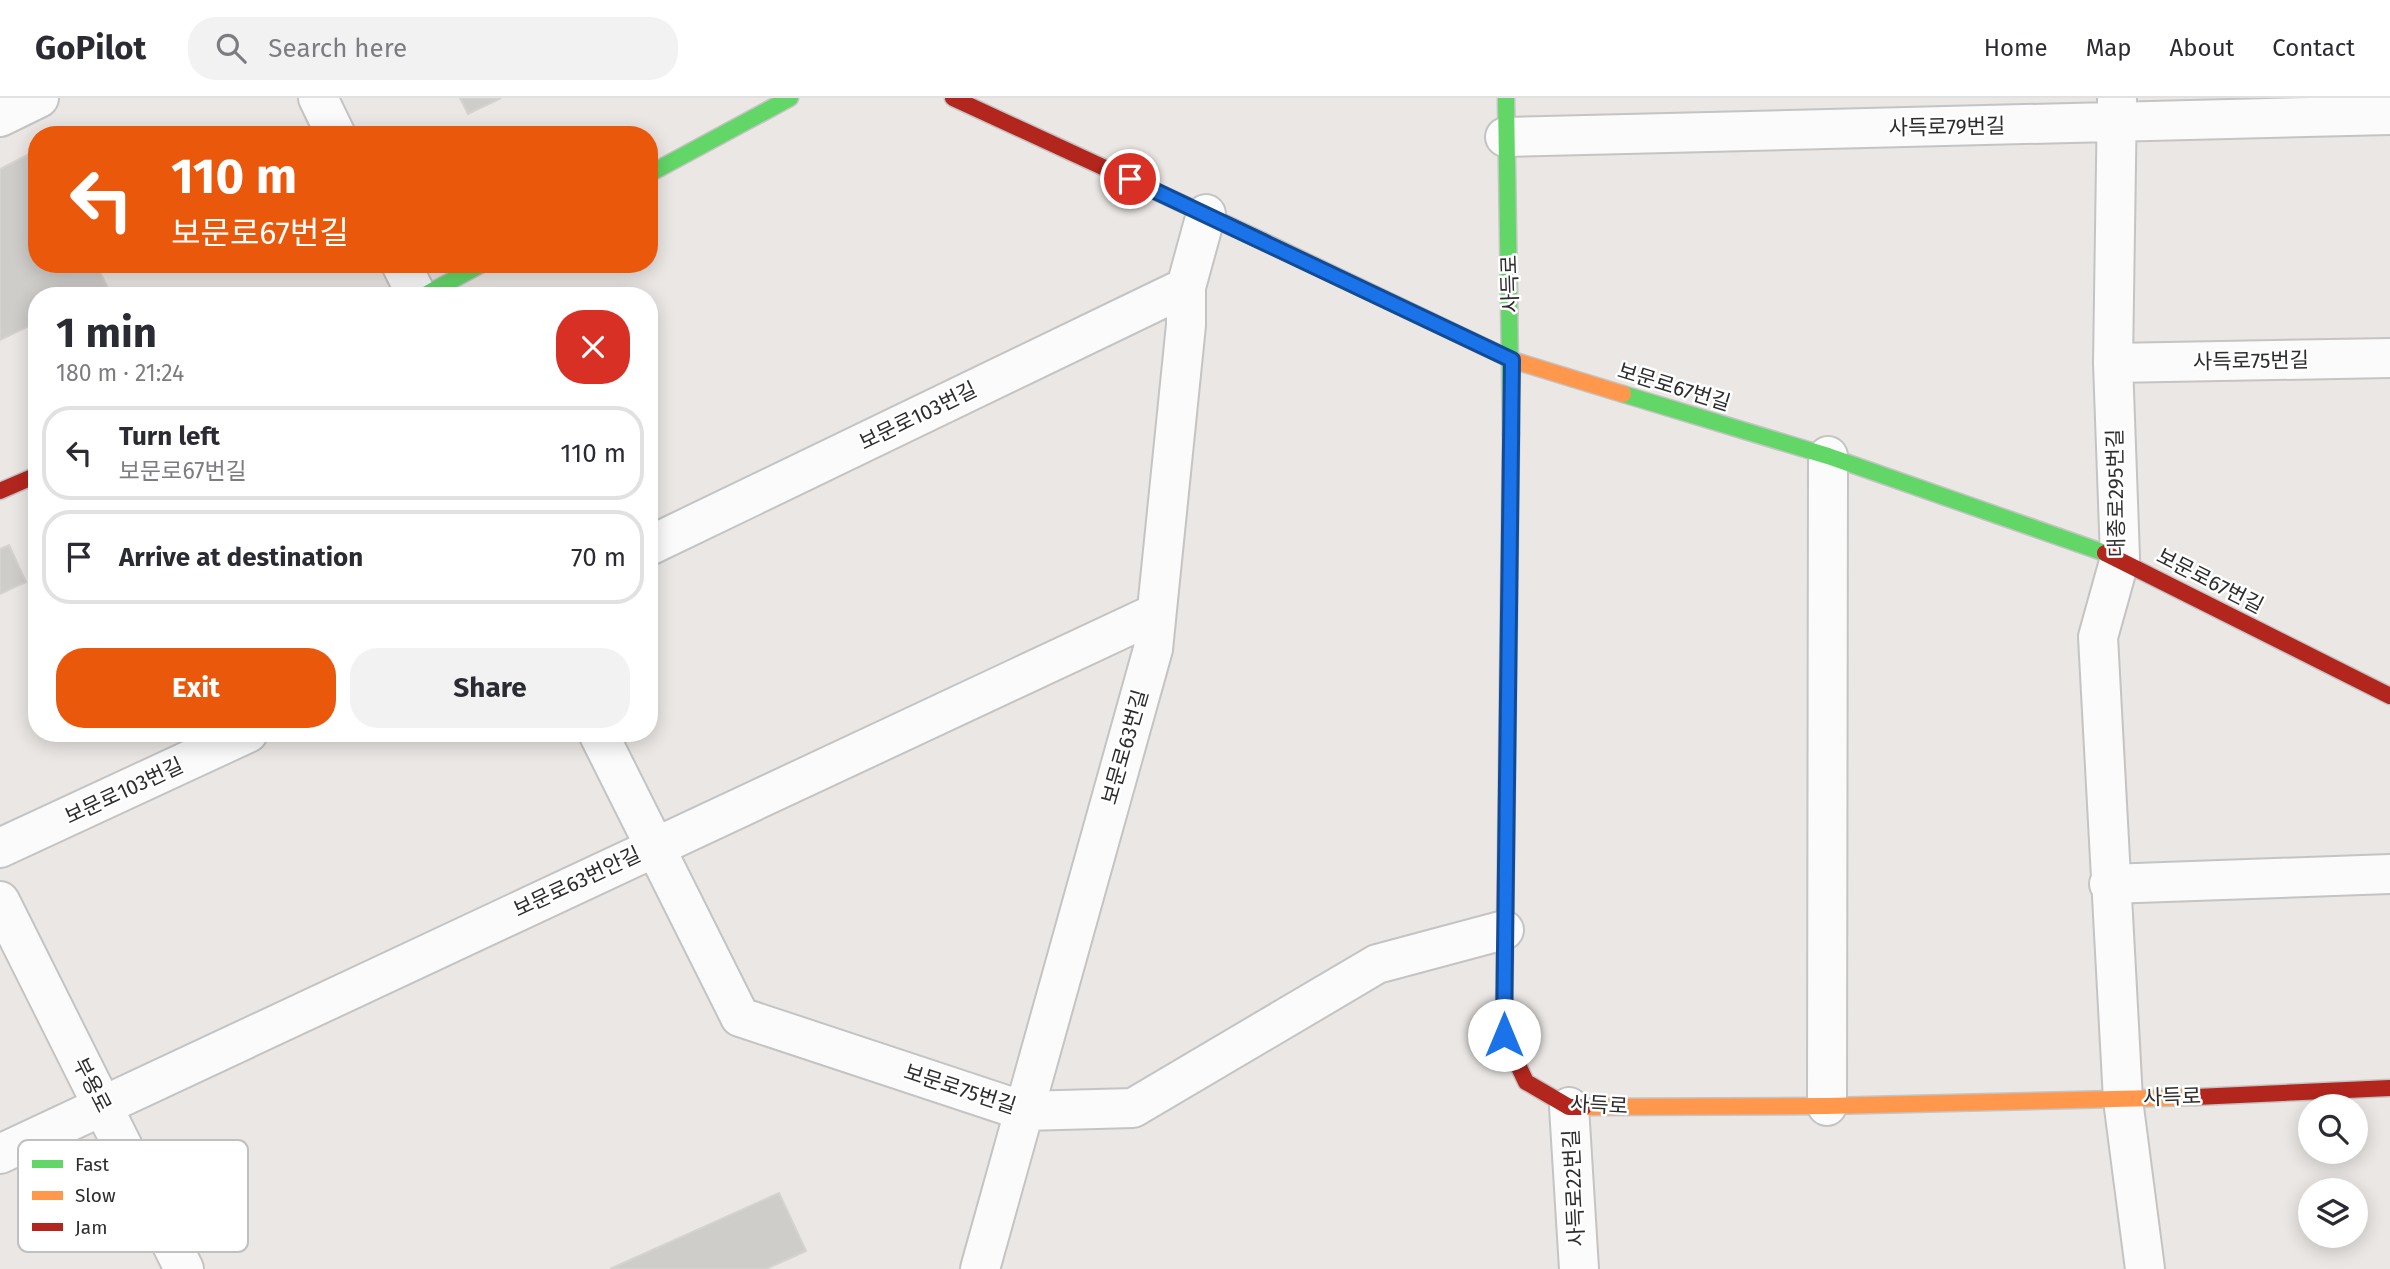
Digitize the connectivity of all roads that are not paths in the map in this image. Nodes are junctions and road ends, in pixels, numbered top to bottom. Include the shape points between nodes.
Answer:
1 (39, 98) edge
2 (318, 98) edge
3 (790, 98) edge
4 (953, 98) edge
5 (1506, 98) edge
6 (2118, 111) edge
7 (2390, 115) edge
8 (0, 117) edge
9 (332, 126) edge
10 (1505, 137) junction
11 (658, 169) edge
12 (1206, 214) junction
13 (465, 273) edge
14 (440, 287) edge
15 (1186, 287) junction
16 (2390, 358) edge
17 (1512, 360) junction
18 (2113, 363) junction
19 (1828, 456) junction
20 (28, 479) edge
21 (0, 491) edge
22 (658, 541) edge
23 (2120, 558) junction
24 (1156, 613) junction
25 (2390, 696) edge
26 (229, 742) edge
27 (602, 742) edge
28 (654, 846) junction
29 (0, 848) edge
30 (2390, 874) edge
31 (2109, 884) junction
32 (0, 901) edge
33 (1504, 930) junction
34 (2390, 1088) edge
35 (2123, 1100) junction
36 (102, 1105) junction
37 (1827, 1106) junction
38 (1569, 1107) junction
39 (1024, 1111) junction
40 (29, 1140) edge
41 (120, 1140) edge
42 (18, 1145) edge
43 (0, 1154) edge
44 (176, 1252) edge
45 (184, 1269) edge
46 (980, 1269) edge
47 (1579, 1269) edge
48 (2145, 1269) edge

1 - 8 street
2 - 9 street
3 - 11 street
4 - 12 street, 보문로67번길
5 - 10 street, 사득로
6 - 7 street, 사득로79번길
6 - 10 street, 사득로79번길
6 - 18 street, 대종로295번길
10 - 17 street, 사득로
12 - 15 street, 보문로63번길
12 - 17 street, 보문로67번길
13 - 14 street
15 - 22 street, 보문로103번길
15 - 24 street, 보문로63번길
16 - 18 street, 사득로75번길
17 - 19 street, 보문로67번길
17 - 33 street, 사득로
18 - 23 street, 대종로295번길
19 - 23 street, 보문로67번길
19 - 37 street
20 - 21 street
23 - 25 street, 보문로67번길
23 - 31 street, 대종로295번길 via 2098,637
24 - 28 street, 보문로63번안길
24 - 39 street, 보문로63번길 via 1153,649
26 - 29 street, 보문로103번길
27 - 28 street, 보문로75번길
28 - 36 street, 보문로63번안길
28 - 39 street, 보문로75번길 via 740,1017
30 - 31 street
31 - 35 street, 대종로295번길
32 - 36 street, 부용로
33 - 38 street, 사득로 via 1504,1035 1526,1082
33 - 39 street, 보문로75번길 via 1377,964 1133,1108
34 - 35 street, 사득로
35 - 37 street, 사득로
35 - 48 street, 대종로295번길
36 - 40 street, 보문로63번안길
36 - 41 street, 부용로
37 - 38 street, 사득로
38 - 47 street, 사득로22번길
39 - 46 street, 보문로63번길
42 - 43 street, 보문로63번안길
44 - 45 street, 부용로

